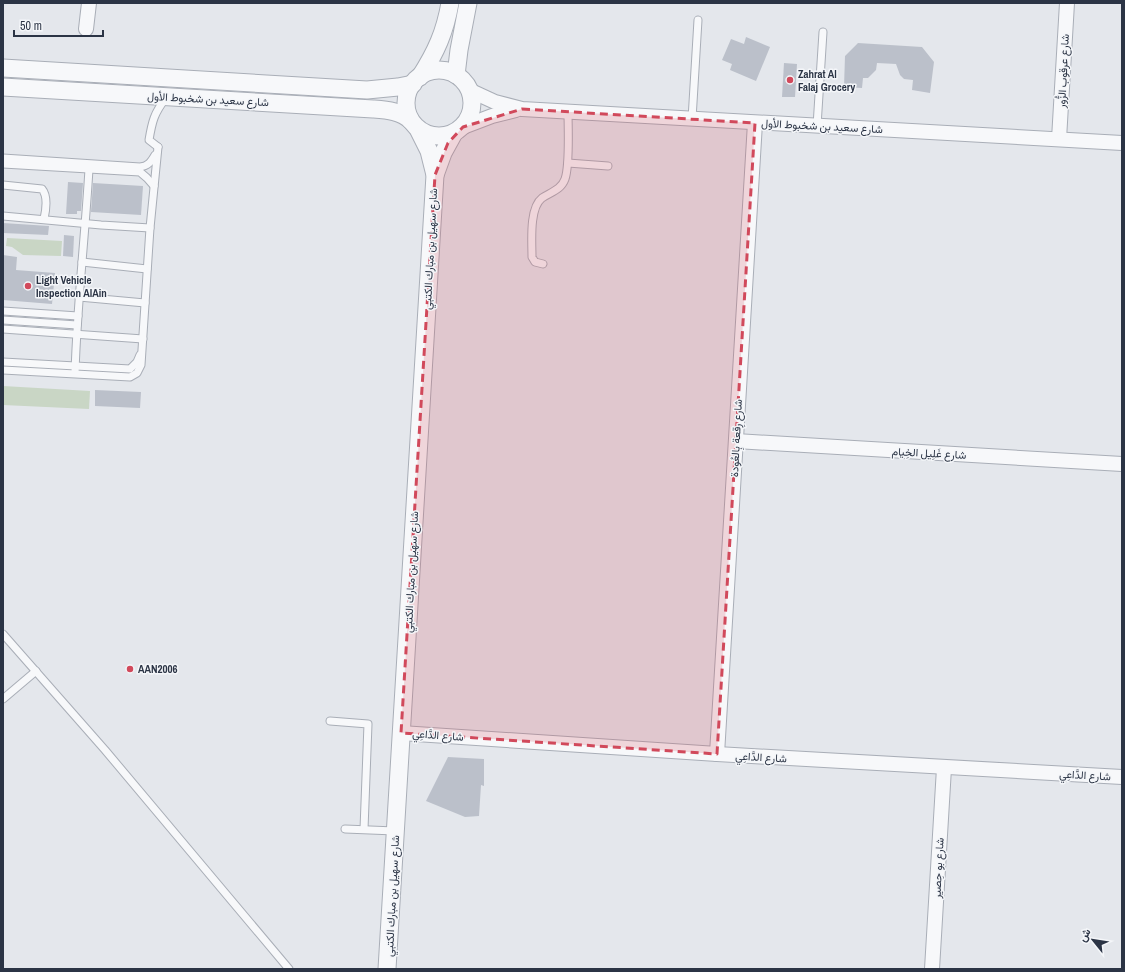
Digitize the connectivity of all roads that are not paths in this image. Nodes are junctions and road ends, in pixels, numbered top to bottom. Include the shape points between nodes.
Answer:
1 (89, 3) edge
2 (450, 3) edge
3 (468, 3) edge
4 (1067, 3) edge
5 (698, 20) dead end
6 (86, 29) dead end
7 (823, 32) dead end
8 (3, 68) edge
9 (456, 75) junction
10 (416, 80) junction
11 (3, 87) edge
12 (469, 90) junction
13 (167, 97) junction
14 (522, 109) junction
15 (568, 112) junction
16 (692, 119) junction
17 (755, 123) junction
18 (414, 125) junction
19 (817, 126) junction
20 (458, 130) junction
21 (1059, 139) junction
22 (1122, 143) edge
23 (158, 147) junction
24 (3, 158) edge
25 (568, 163) junction
26 (3, 164) edge
27 (608, 166) dead end
28 (89, 169) junction
29 (434, 176) junction
30 (3, 185) edge
31 (154, 186) junction
32 (3, 216) edge
33 (44, 219) junction
34 (86, 223) junction
35 (150, 228) junction
36 (82, 262) junction
37 (543, 264) dead end
38 (147, 269) junction
39 (79, 298) junction
40 (145, 303) junction
41 (3, 311) edge
42 (78, 316) junction
43 (3, 320) edge
44 (77, 325) junction
45 (3, 329) edge
46 (76, 334) junction
47 (143, 339) junction
48 (3, 362) edge
49 (3, 370) edge
50 (75, 370) junction
51 (736, 441) junction
52 (1122, 464) edge
53 (3, 634) edge
54 (36, 671) junction
55 (3, 699) edge
56 (330, 721) dead end
57 (401, 733) junction
58 (717, 754) junction
59 (944, 768) junction
60 (1122, 777) edge
61 (345, 828) dead end
62 (364, 829) junction
63 (396, 831) junction
64 (290, 969) edge
65 (387, 969) edge
66 (932, 969) edge

1 - 6 street
2 - 10 street via 442,37
3 - 9 street
4 - 21 street, شارع عرقوب الزُّور
5 - 16 lane
7 - 19 lane
8 - 10 street, شارع سعيد بن شخبوط الأول via 367,90 398,87
9 - 10 street via 438,70 428,72
9 - 12 street
10 - 18 street via 408,92 406,102 407,112
11 - 13 street, شارع سعيد بن شخبوط الأول
12 - 14 street, شارع سعيد بن شخبوط الأول via 495,102
12 - 20 street via 472,99 471,109 468,118
13 - 18 street, شارع سعيد بن شخبوط الأول via 373,109 406,116
13 - 23 lane via 156,112 151,125 149,140
14 - 15 street, شارع سعيد بن شخبوط الأول
14 - 20 street, شارع سعيد بن شخبوط الأول via 492,116
15 - 16 street, شارع سعيد بن شخبوط الأول
15 - 25 lane
16 - 17 street, شارع سعيد بن شخبوط الأول
17 - 19 street, شارع سعيد بن شخبوط الأول
17 - 51 street, شارع رِقعة بِالعُودة
18 - 20 street via 426,134 435,136 445,136
18 - 29 street, شارع سهيل بن مبارك الكتبي via 429,151
19 - 21 street, شارع سعيد بن شخبوط الأول
20 - 29 street, شارع سهيل بن مبارك الكتبي via 443,153
21 - 22 street, شارع سعيد بن شخبوط الأول
23 - 24 lane via 151,162 140,167
23 - 31 lane
25 - 27 lane
25 - 37 lane via 565,179 558,189 542,198 534,213 532,257 535,262
26 - 28 lane
28 - 31 lane via 140,172
28 - 34 lane
29 - 57 street, شارع سهيل بن مبارك الكتبي
30 - 33 lane via 42,190 45,197
31 - 35 lane
32 - 33 lane
33 - 34 lane
34 - 35 lane
34 - 36 lane
35 - 38 lane
36 - 38 lane
36 - 39 lane
38 - 40 lane
39 - 40 lane
39 - 42 lane
40 - 47 lane
41 - 42 lane
42 - 44 lane
43 - 44 lane
44 - 46 lane
45 - 46 lane
46 - 47 lane
46 - 50 lane
47 - 50 lane via 137,362 130,369
48 - 50 lane
49 - 50 lane
51 - 52 street, شارع غَلِيل الخِيام
51 - 58 street, شارع رِقعة بِالعُودة
53 - 54 lane
54 - 55 lane
54 - 64 lane
56 - 62 lane via 368,724
57 - 58 street, شارع الدَّاعِي
57 - 63 street, شارع سهيل بن مبارك الكتبي
58 - 59 street, شارع الدَّاعِي
59 - 60 street, شارع الدَّاعِي
59 - 66 street, شارع بو حِصير
61 - 62 lane
62 - 63 lane
63 - 65 street, شارع سهيل بن مبارك الكتبي

